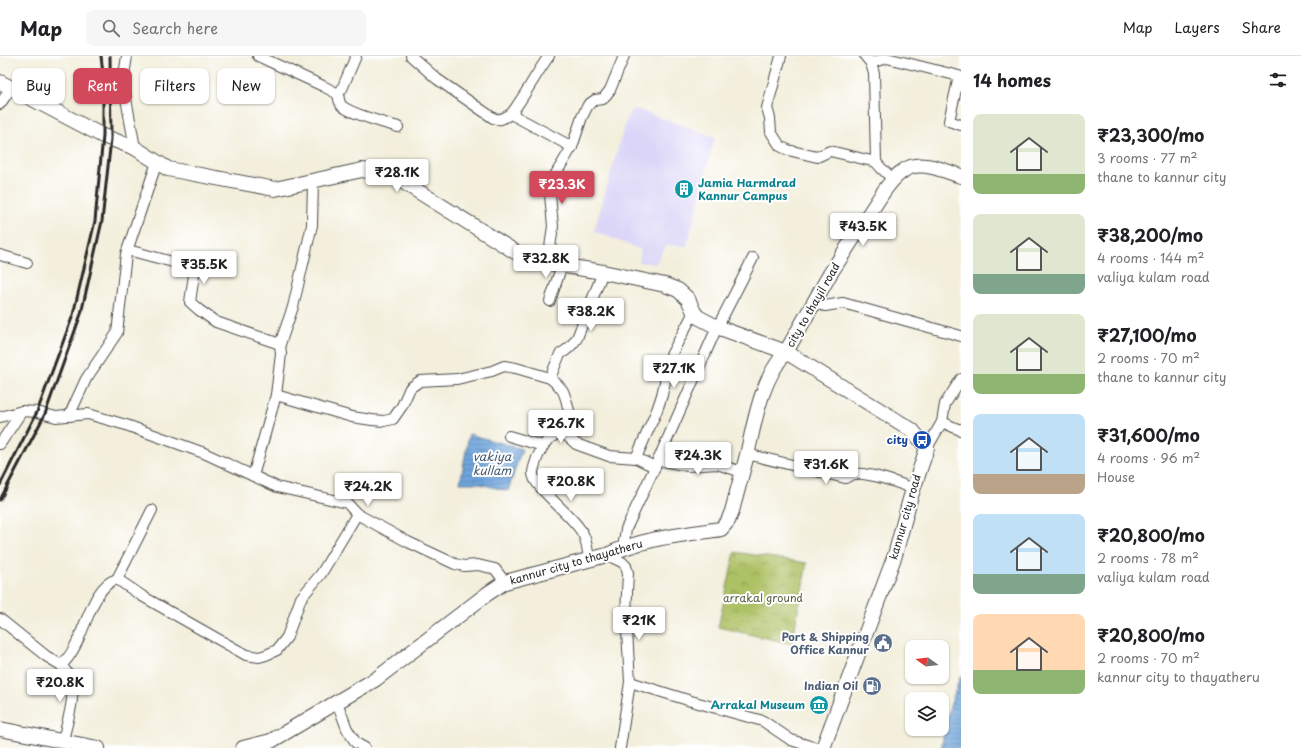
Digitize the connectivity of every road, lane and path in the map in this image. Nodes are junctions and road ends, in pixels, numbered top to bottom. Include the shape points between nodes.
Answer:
1 (127, 56) edge
2 (258, 56) edge
3 (356, 56) edge
4 (411, 56) edge
5 (549, 56) edge
6 (624, 56) edge
7 (780, 56) edge
8 (890, 57) edge
9 (868, 59) edge
10 (6, 85) edge
11 (338, 94) junction
12 (0, 104) edge
13 (511, 114) junction
14 (961, 125) edge
15 (398, 127) dead end
16 (135, 148) junction
17 (572, 148) junction
18 (157, 162) junction
19 (876, 162) junction
20 (961, 176) edge
21 (892, 179) junction
22 (313, 180) junction
23 (128, 250) junction
24 (0, 255) edge
25 (752, 258) dead end
26 (548, 262) junction
27 (27, 263) dead end
28 (562, 265) junction
29 (603, 272) junction
30 (550, 301) dead end
31 (814, 303) junction
32 (694, 312) junction
33 (717, 327) junction
34 (961, 336) edge
35 (280, 344) junction
36 (786, 352) junction
37 (550, 378) junction
38 (961, 379) edge
39 (276, 395) junction
40 (22, 412) junction
41 (0, 416) edge
42 (69, 416) junction
43 (942, 422) junction
44 (566, 428) junction
45 (961, 429) edge
46 (509, 436) dead end
47 (0, 444) edge
48 (543, 446) junction
49 (927, 448) junction
50 (747, 454) junction
51 (636, 458) junction
52 (657, 463) junction
53 (742, 472) junction
54 (253, 476) junction
55 (913, 489) junction
56 (152, 510) dead end
57 (357, 514) junction
58 (623, 548) junction
59 (607, 555) junction
60 (589, 560) junction
61 (117, 579) junction
62 (505, 582) junction
63 (0, 619) edge
64 (61, 665) junction
65 (630, 682) junction
66 (337, 702) junction
67 (0, 729) edge
68 (63, 740) junction
69 (98, 748) edge
70 (243, 748) edge
71 (365, 748) edge
72 (620, 748) edge
73 (816, 748) edge
74 (824, 748) edge

1 - 16 street via 123,82
2 - 11 street
3 - 11 street
4 - 13 street via 437,79 493,118 502,119
5 - 13 street
6 - 17 street via 613,84 603,99 595,100 588,105
7 - 19 street via 767,108 771,132 780,146 817,157 830,151
8 - 9 street
8 - 14 street via 960,76 948,121
9 - 19 street via 874,74
10 - 12 street
10 - 16 street via 103,136
11 - 15 street via 343,107
13 - 17 street
16 - 18 street
17 - 26 street via 549,185 553,226
18 - 22 street via 168,169 275,189
18 - 23 street
19 - 21 street
20 - 21 street, city to thayil road via 920,165 908,167
21 - 31 street, city to thayil road
22 - 26 street via 362,170 392,175 517,253
22 - 35 street via 312,225 293,307
23 - 35 street via 195,268 190,302 216,322
23 - 42 street via 117,333 86,379
24 - 27 street
25 - 33 street
26 - 28 street
28 - 29 street
28 - 30 street
29 - 32 street via 678,290 688,299
29 - 37 street via 574,344 560,354
31 - 34 street via 824,306 843,304
31 - 36 street, city to thayil road
32 - 33 street via 698,317
32 - 51 street via 671,354 657,410
33 - 36 street
33 - 52 street
35 - 39 street
36 - 49 street via 912,430
36 - 50 street, kannur city to thayatheru via 772,371 761,397
37 - 39 street via 504,366 457,379 420,381 410,388 393,418 384,421 352,417
37 - 44 street via 563,391 566,399 569,411
38 - 43 street via 945,404
39 - 54 street
40 - 41 street
40 - 42 street via 37,412 56,417
40 - 47 street
42 - 54 street via 88,414 126,425 204,453
43 - 45 street
43 - 49 street
44 - 48 street via 548,439
44 - 51 street via 568,436 576,444 609,456
46 - 48 street
48 - 60 street via 534,468 534,479 580,529
49 - 55 street, kannur city road
50 - 53 street, kannur city to thayatheru
50 - 55 street via 845,478 854,474 881,478
51 - 52 street
52 - 53 street via 688,466 716,464
52 - 58 street via 626,529
53 - 58 street, kannur city to thayatheru via 732,511 721,529 662,538
54 - 57 street via 277,487 347,503
55 - 74 street, kannur city road via 895,555
56 - 61 street
57 - 61 street via 320,574 301,598 287,637 277,650 259,657 246,655
57 - 62 street via 455,564 495,569
58 - 59 street, kannur city to thayatheru
59 - 60 street, kannur city to thayatheru
59 - 65 street via 622,562 628,573 626,614
60 - 62 street, kannur city to thayatheru
61 - 64 street via 103,588 77,644
62 - 66 street, kannur city to thayatheru via 376,679
63 - 64 street
64 - 68 street via 68,674 73,694
65 - 72 street
65 - 73 street via 763,721 791,740
66 - 70 street, kannur city to thayatheru via 271,741
66 - 71 street via 347,729 356,743
67 - 68 street
68 - 69 street

